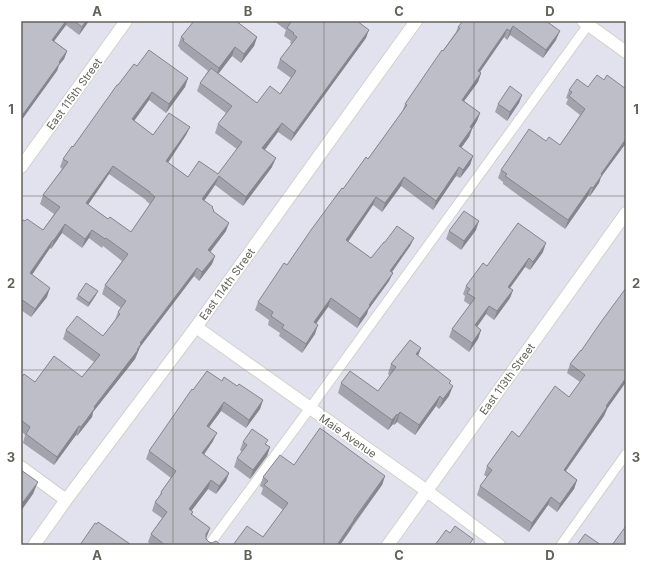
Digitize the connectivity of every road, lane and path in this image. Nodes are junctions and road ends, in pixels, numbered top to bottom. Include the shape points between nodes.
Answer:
1 (126, 21) edge
2 (416, 21) edge
3 (586, 23) edge
4 (626, 52) edge
5 (21, 167) edge
6 (626, 213) edge
7 (196, 328) junction
8 (310, 408) junction
9 (626, 454) edge
10 (21, 467) edge
11 (427, 491) junction
12 (66, 500) junction
13 (34, 545) edge
14 (209, 545) edge
15 (388, 545) edge
16 (499, 545) edge
17 (561, 545) edge

1 - 5 street, East 115th Street
2 - 7 street, East 114th Street
3 - 4 street
3 - 8 lane
6 - 11 street, East 113th Street
7 - 8 street, Maie Avenue
7 - 12 street, East 114th Street
8 - 11 street, Maie Avenue
8 - 14 lane
9 - 17 lane
10 - 12 street
11 - 15 street, East 113th Street
11 - 16 street, Maie Avenue
12 - 13 street, East 114th Street

